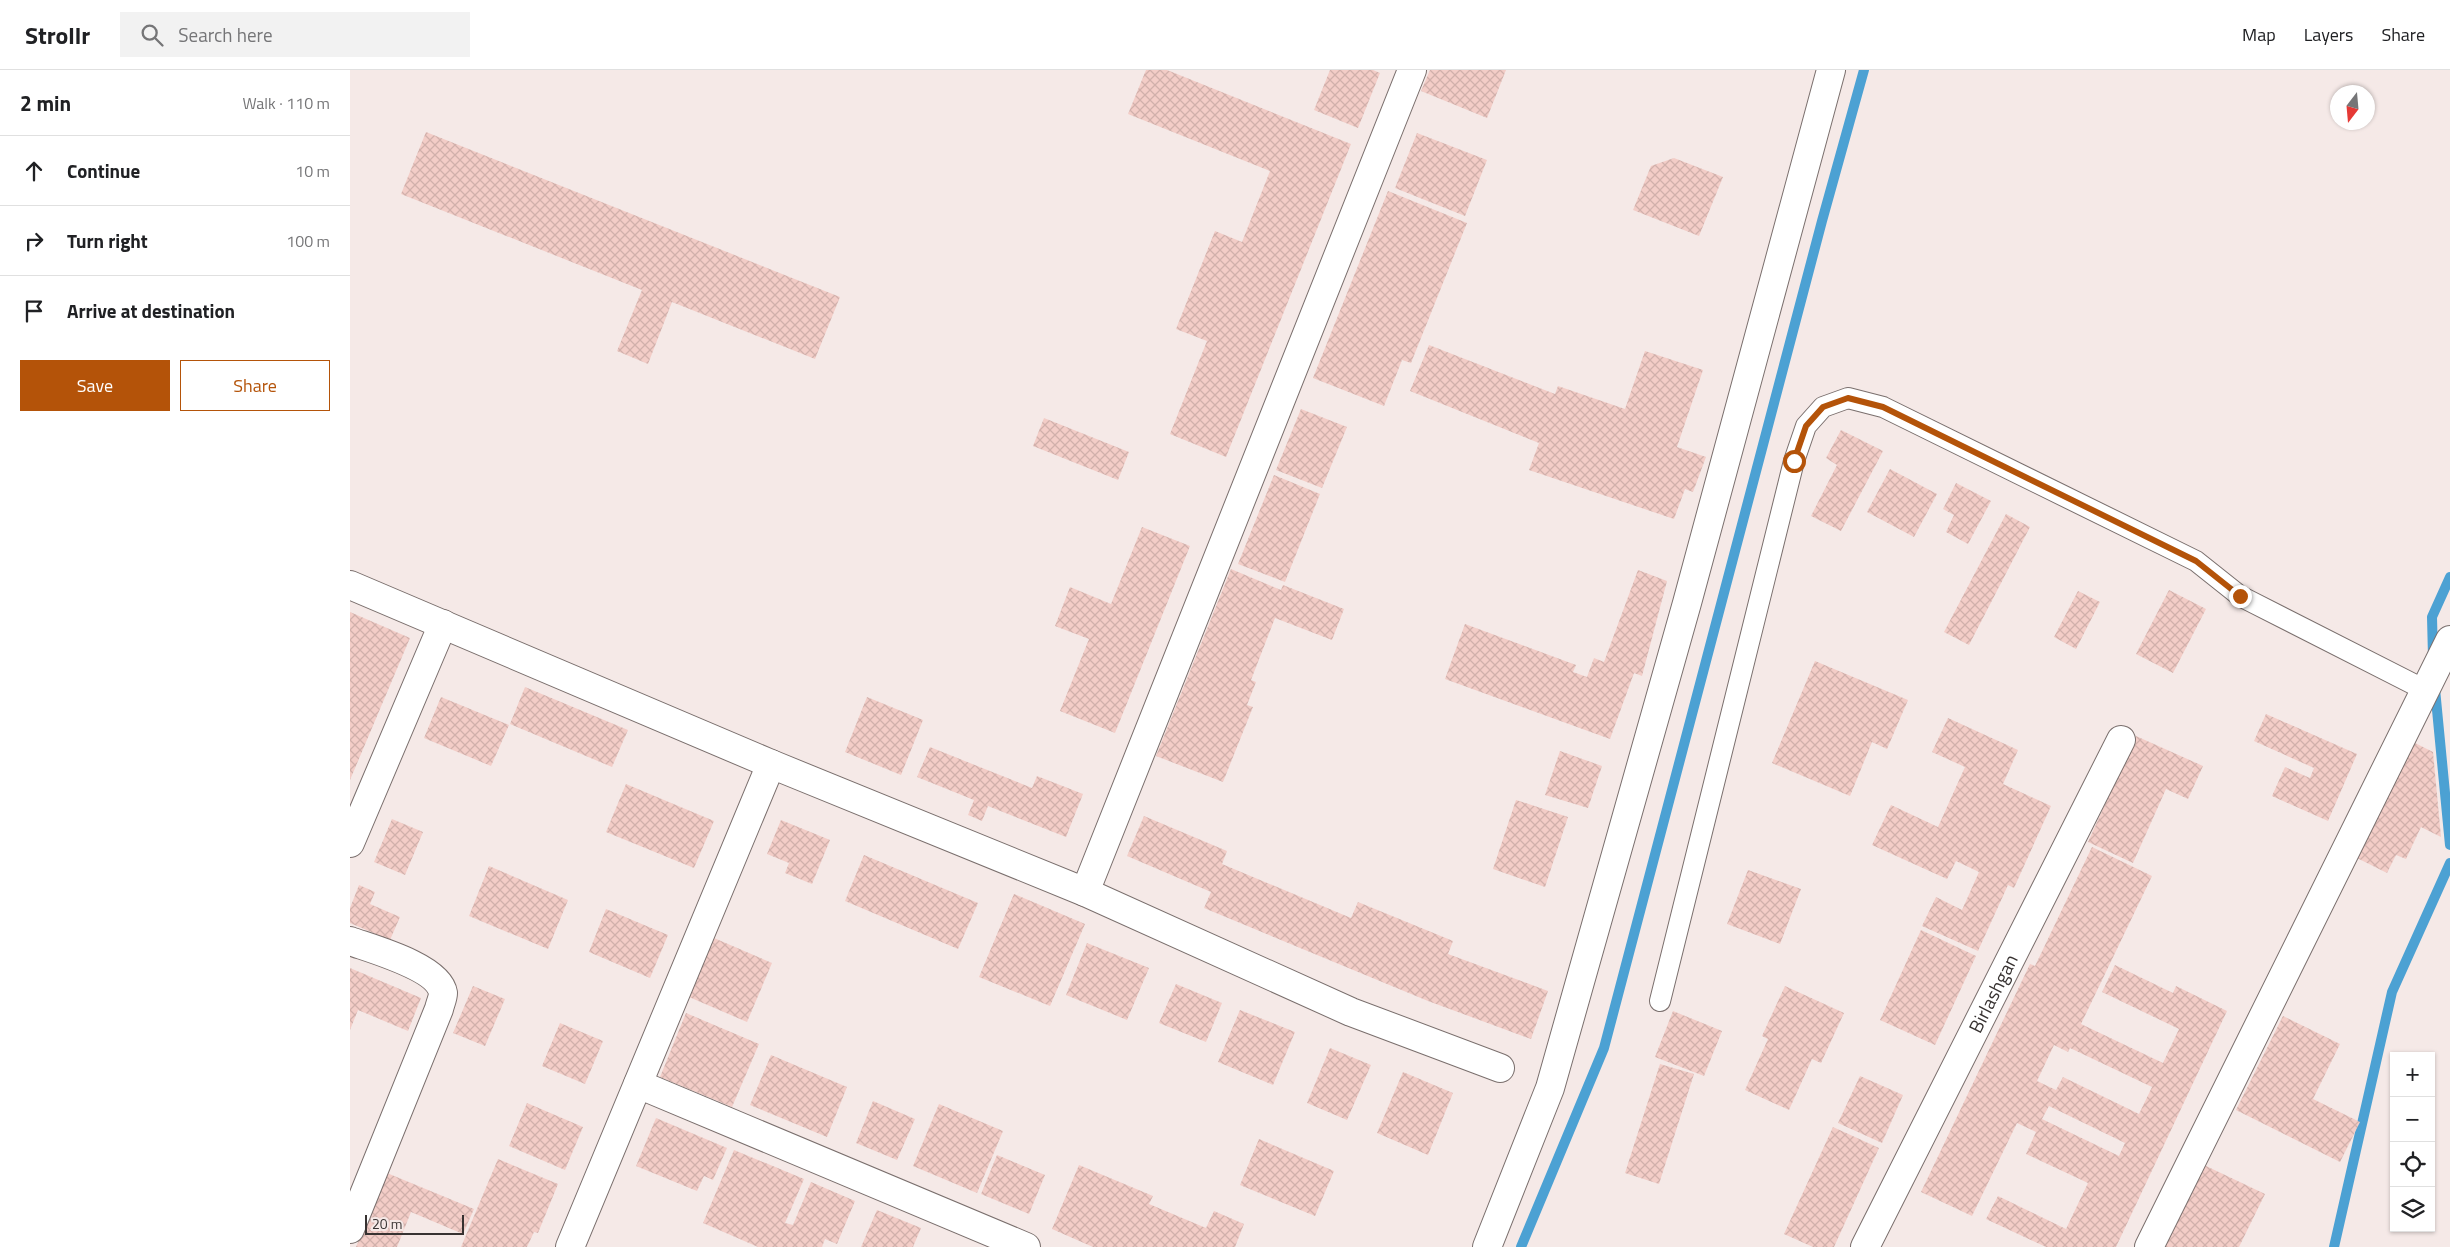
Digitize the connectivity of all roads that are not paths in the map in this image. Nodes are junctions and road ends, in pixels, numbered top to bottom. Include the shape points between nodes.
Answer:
1 (1412, 70) edge
2 (1830, 70) edge
3 (350, 585) edge
4 (443, 624) junction
5 (2450, 640) edge
6 (2425, 690) junction
7 (2121, 740) dead end
8 (771, 764) junction
9 (350, 843) edge
10 (1085, 892) junction
11 (350, 941) edge
12 (1660, 1001) dead end
13 (1500, 1068) dead end
14 (638, 1084) junction
15 (350, 1229) edge
16 (570, 1247) edge
17 (1026, 1247) edge
18 (1487, 1247) edge
19 (1865, 1247) edge
20 (2149, 1247) edge

1 - 10 street
2 - 18 street via 1687,602 1550,1088
3 - 4 street
4 - 8 street
4 - 9 street
5 - 6 street
6 - 12 lane via 2240,596 2196,561 1883,407 1848,398 1823,407 1806,426 1794,461
6 - 20 street
7 - 19 street, Birlashgan
8 - 10 street
8 - 14 street
10 - 13 street via 1351,1012
11 - 15 street via 418,967 435,978 443,993
14 - 16 street
14 - 17 street

